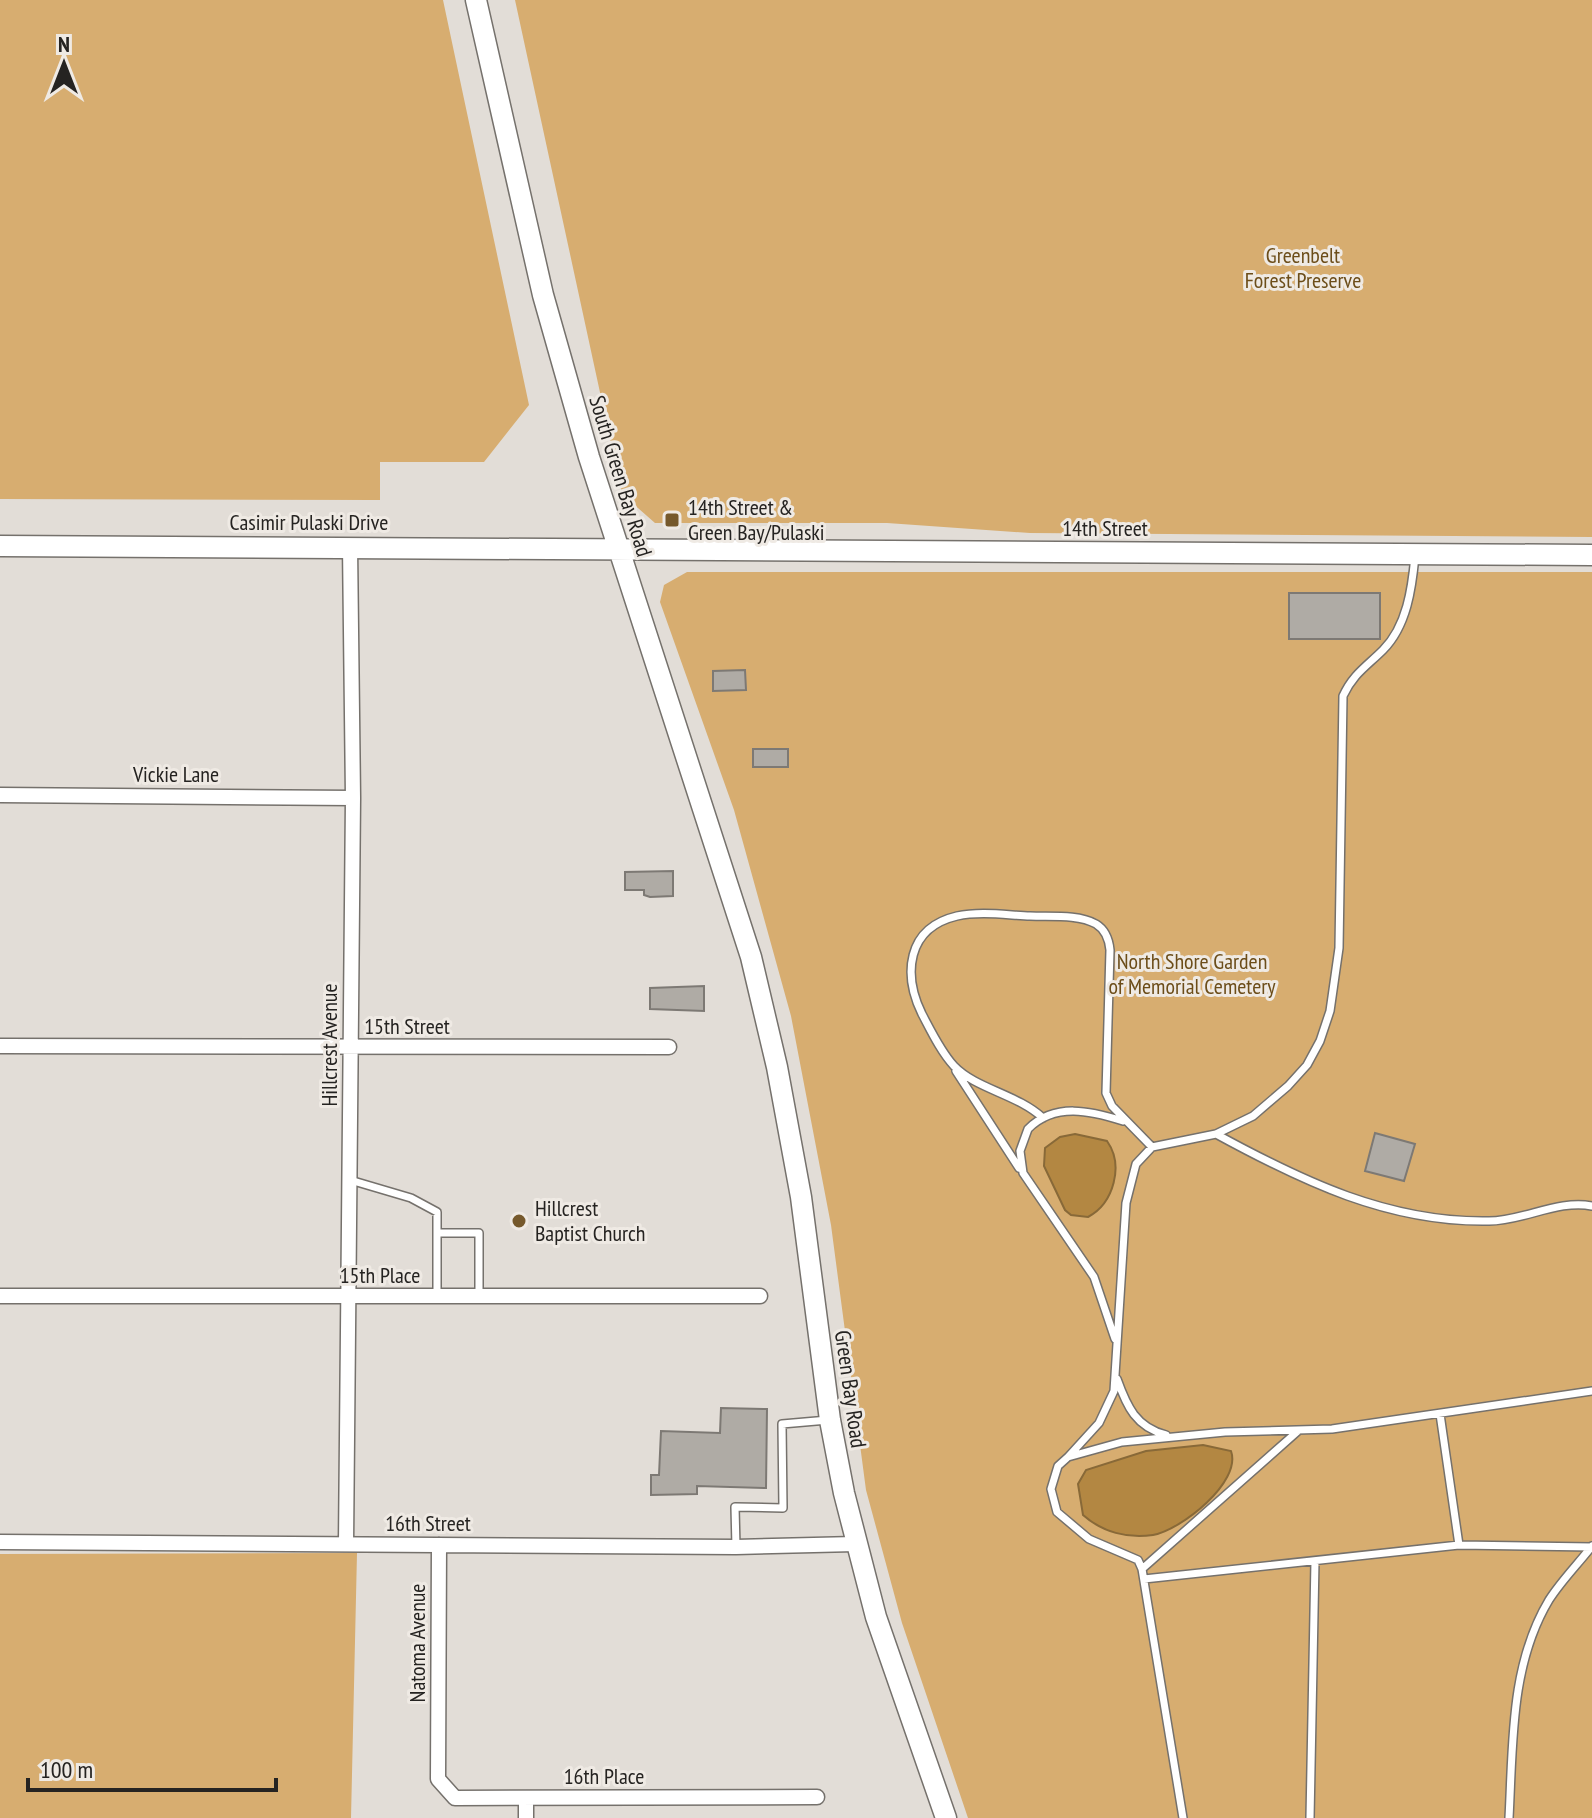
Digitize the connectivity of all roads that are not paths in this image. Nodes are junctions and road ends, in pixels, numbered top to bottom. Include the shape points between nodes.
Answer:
1 (476, 0) edge
2 (0, 546) edge
3 (350, 546) junction
4 (618, 548) junction
5 (1416, 553) junction
6 (1592, 555) edge
7 (0, 795) edge
8 (353, 798) junction
9 (751, 957) joint
10 (0, 1046) edge
11 (669, 1047) dead end
12 (351, 1048) junction
13 (951, 1062) junction
14 (1043, 1118) junction
15 (1126, 1121) junction
16 (1216, 1134) junction
17 (1152, 1147) junction
18 (1023, 1173) junction
19 (350, 1180) junction
20 (1592, 1206) edge
21 (437, 1233) junction
22 (0, 1296) edge
23 (760, 1296) dead end
24 (349, 1297) junction
25 (437, 1297) junction
26 (479, 1297) junction
27 (1118, 1348) junction
28 (1116, 1377) junction
29 (1592, 1391) edge
30 (1440, 1414) junction
31 (830, 1420) junction
32 (1298, 1431) junction
33 (1172, 1436) junction
34 (1068, 1457) junction
35 (0, 1542) edge
36 (346, 1544) junction
37 (855, 1544) junction
38 (439, 1545) junction
39 (1459, 1545) junction
40 (736, 1547) junction
41 (1592, 1547) edge
42 (1315, 1561) junction
43 (1142, 1569) junction
44 (1144, 1579) junction
45 (438, 1742) joint
46 (817, 1797) dead end
47 (526, 1798) junction
48 (526, 1818) edge
49 (946, 1818) edge
50 (1183, 1818) edge
51 (1310, 1818) edge
52 (1509, 1818) edge

1 - 4 main road, South Green Bay Road via 543,295
2 - 3 main road, Casimir Pulaski Drive
3 - 4 main road, Casimir Pulaski Drive
3 - 8 street, Hillcrest Avenue
4 - 5 main road, 14th Street
4 - 9 main road, South Green Bay Road
5 - 6 main road, 14th Street
5 - 16 lane via 1413,584 1395,633 1351,679 1343,696 1339,948 1330,1011 1307,1065 1288,1086 1253,1116
7 - 8 street, Vickie Lane
8 - 12 street, Hillcrest Avenue
9 - 31 main road, Green Bay Road via 801,1197
10 - 12 street, 15th Street
11 - 12 street, 15th Street
12 - 19 street, Hillcrest Avenue
13 - 14 lane
13 - 15 lane via 911,990 910,968 923,936 942,922 973,914 1097,924 1109,939 1104,1081 1112,1106
13 - 18 lane
14 - 15 lane via 1081,1111
14 - 18 lane via 1023,1138
15 - 17 lane
16 - 17 lane
16 - 20 lane via 1335,1193 1431,1219 1514,1220 1564,1206
17 - 27 lane via 1129,1180
18 - 27 lane via 1094,1277
19 - 21 lane via 411,1198 437,1212
19 - 24 street, Hillcrest Avenue
21 - 25 lane
21 - 26 lane via 479,1233
22 - 24 street, 15th Place
23 - 26 street, 15th Place
24 - 25 street, 15th Place
24 - 36 street, Hillcrest Avenue
25 - 26 street, 15th Place
27 - 28 lane
28 - 33 lane via 1142,1425
28 - 34 lane via 1099,1423
29 - 30 lane
30 - 32 lane
30 - 39 lane
31 - 37 main road, Green Bay Road
31 - 40 lane via 782,1424 783,1508 735,1507
32 - 33 lane
32 - 43 lane
33 - 34 lane via 1096,1447
34 - 43 lane via 1058,1466 1051,1489 1057,1512 1089,1539 1138,1560
35 - 36 street, 16th Street
36 - 38 street, 16th Street
37 - 40 street, 16th Street
37 - 49 main road, Green Bay Road
38 - 40 street, 16th Street
38 - 45 street, Natoma Avenue
39 - 41 lane
39 - 42 lane
41 - 52 lane via 1550,1599 1528,1645 1515,1716
42 - 44 lane
42 - 51 lane
43 - 44 lane
44 - 50 lane
45 - 47 street, 16th Place via 438,1779 455,1798
46 - 47 street, 16th Place
47 - 48 street

